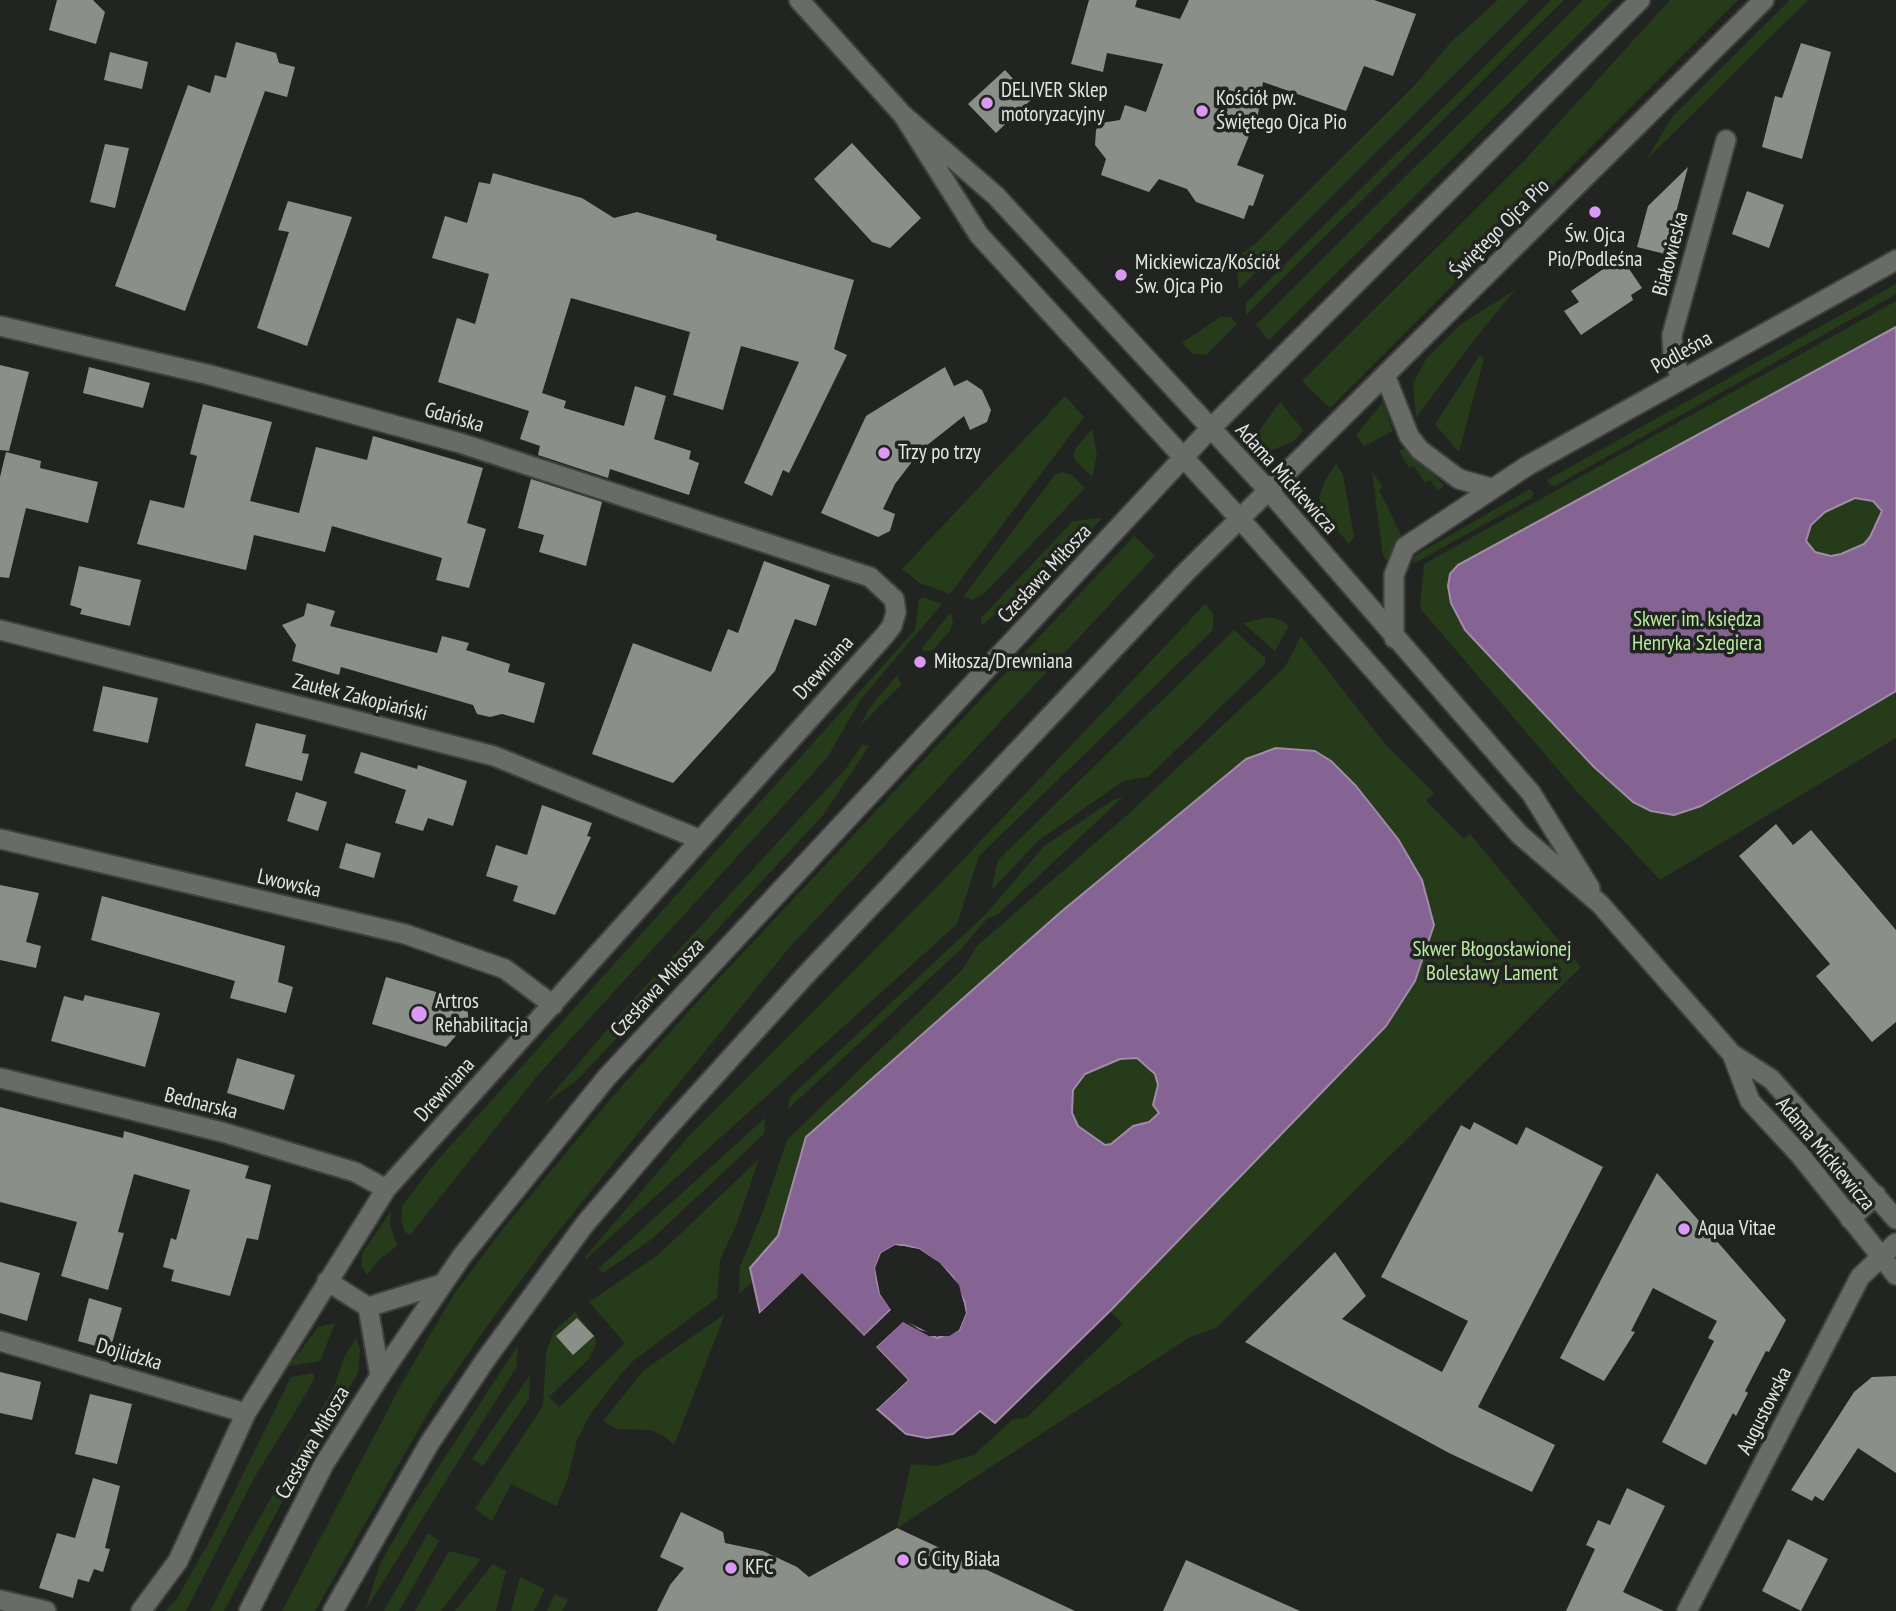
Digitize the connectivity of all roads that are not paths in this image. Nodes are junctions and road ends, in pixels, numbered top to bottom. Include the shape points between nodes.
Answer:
1 (799, 0) edge
2 (1640, 0) edge
3 (1764, 0) edge
4 (903, 115) junction
5 (1726, 140) dead end
6 (1896, 260) edge
7 (0, 326) edge
8 (1384, 375) junction
9 (1681, 379) junction
10 (1210, 429) junction
11 (1183, 459) junction
12 (1491, 488) junction
13 (1269, 491) junction
14 (1240, 519) junction
15 (884, 587) joint
16 (0, 630) edge
17 (1394, 638) junction
18 (0, 839) edge
19 (699, 839) junction
20 (1600, 904) junction
21 (553, 1005) junction
22 (1732, 1054) junction
23 (0, 1078) edge
24 (1824, 1135) junction
25 (1800, 1155) junction
26 (386, 1189) junction
27 (1876, 1195) junction
28 (1850, 1219) junction
29 (1896, 1219) edge
30 (1896, 1242) edge
31 (1879, 1256) junction
32 (1896, 1275) edge
33 (327, 1281) junction
34 (442, 1284) junction
35 (368, 1307) junction
36 (0, 1341) edge
37 (380, 1376) junction
38 (246, 1413) junction
39 (0, 1600) edge
40 (46, 1611) edge
41 (141, 1611) edge
42 (249, 1611) edge
43 (333, 1611) edge
44 (1687, 1611) edge

1 - 4 street, Adama Mickiewicza
2 - 10 street
3 - 8 street, Świętego Ojca Pio
4 - 10 street, Adama Mickiewicza via 996,196
4 - 11 street, Adama Mickiewicza via 979,235
5 - 9 street, Białowieska via 1672,335
6 - 9 street, Podleśna
7 - 15 street, Gdańska via 210,375 460,443 870,577
8 - 12 street via 1409,436 1420,450 1459,479
8 - 13 street, Świętego Ojca Pio
9 - 12 street, Podleśna
10 - 11 street, Czesława Miłosza
10 - 13 street, Adama Mickiewicza
11 - 14 street, Adama Mickiewicza
11 - 34 street, Czesława Miłosza via 607,1077
12 - 17 street, Podleśna via 1405,547 1394,575
13 - 14 street, Świętego Ojca Pio
13 - 17 street, Adama Mickiewicza
14 - 20 street, Adama Mickiewicza via 1520,835
14 - 43 street via 803,978 585,1224 429,1444
15 - 19 street, Drewniana via 894,599 892,626
16 - 19 street, Zaułek Zakopiański via 494,756
17 - 20 street, Adama Mickiewicza via 1531,793
18 - 21 street, Lwowska via 405,934 505,969
19 - 21 street, Drewniana
20 - 22 street, Adama Mickiewicza
21 - 26 street, Drewniana
22 - 24 street, Adama Mickiewicza via 1771,1079
22 - 25 street, Adama Mickiewicza via 1750,1101
23 - 26 street, Bednarska via 222,1132 355,1172
24 - 25 street
24 - 27 street, Adama Mickiewicza
25 - 28 street, Adama Mickiewicza
26 - 33 street, Drewniana
27 - 28 street
27 - 29 street, Adama Mickiewicza
28 - 31 street, Adama Mickiewicza
30 - 31 street, Augustowska
31 - 32 street, Adama Mickiewicza
31 - 44 street, Augustowska via 1860,1277
33 - 35 street
33 - 38 street, Drewniana
34 - 35 street
34 - 37 street, Czesława Miłosza
35 - 37 street
36 - 38 street, Dojlidzka
37 - 42 street, Czesława Miłosza via 324,1464
38 - 41 street, Drewniana via 178,1561
39 - 40 street

